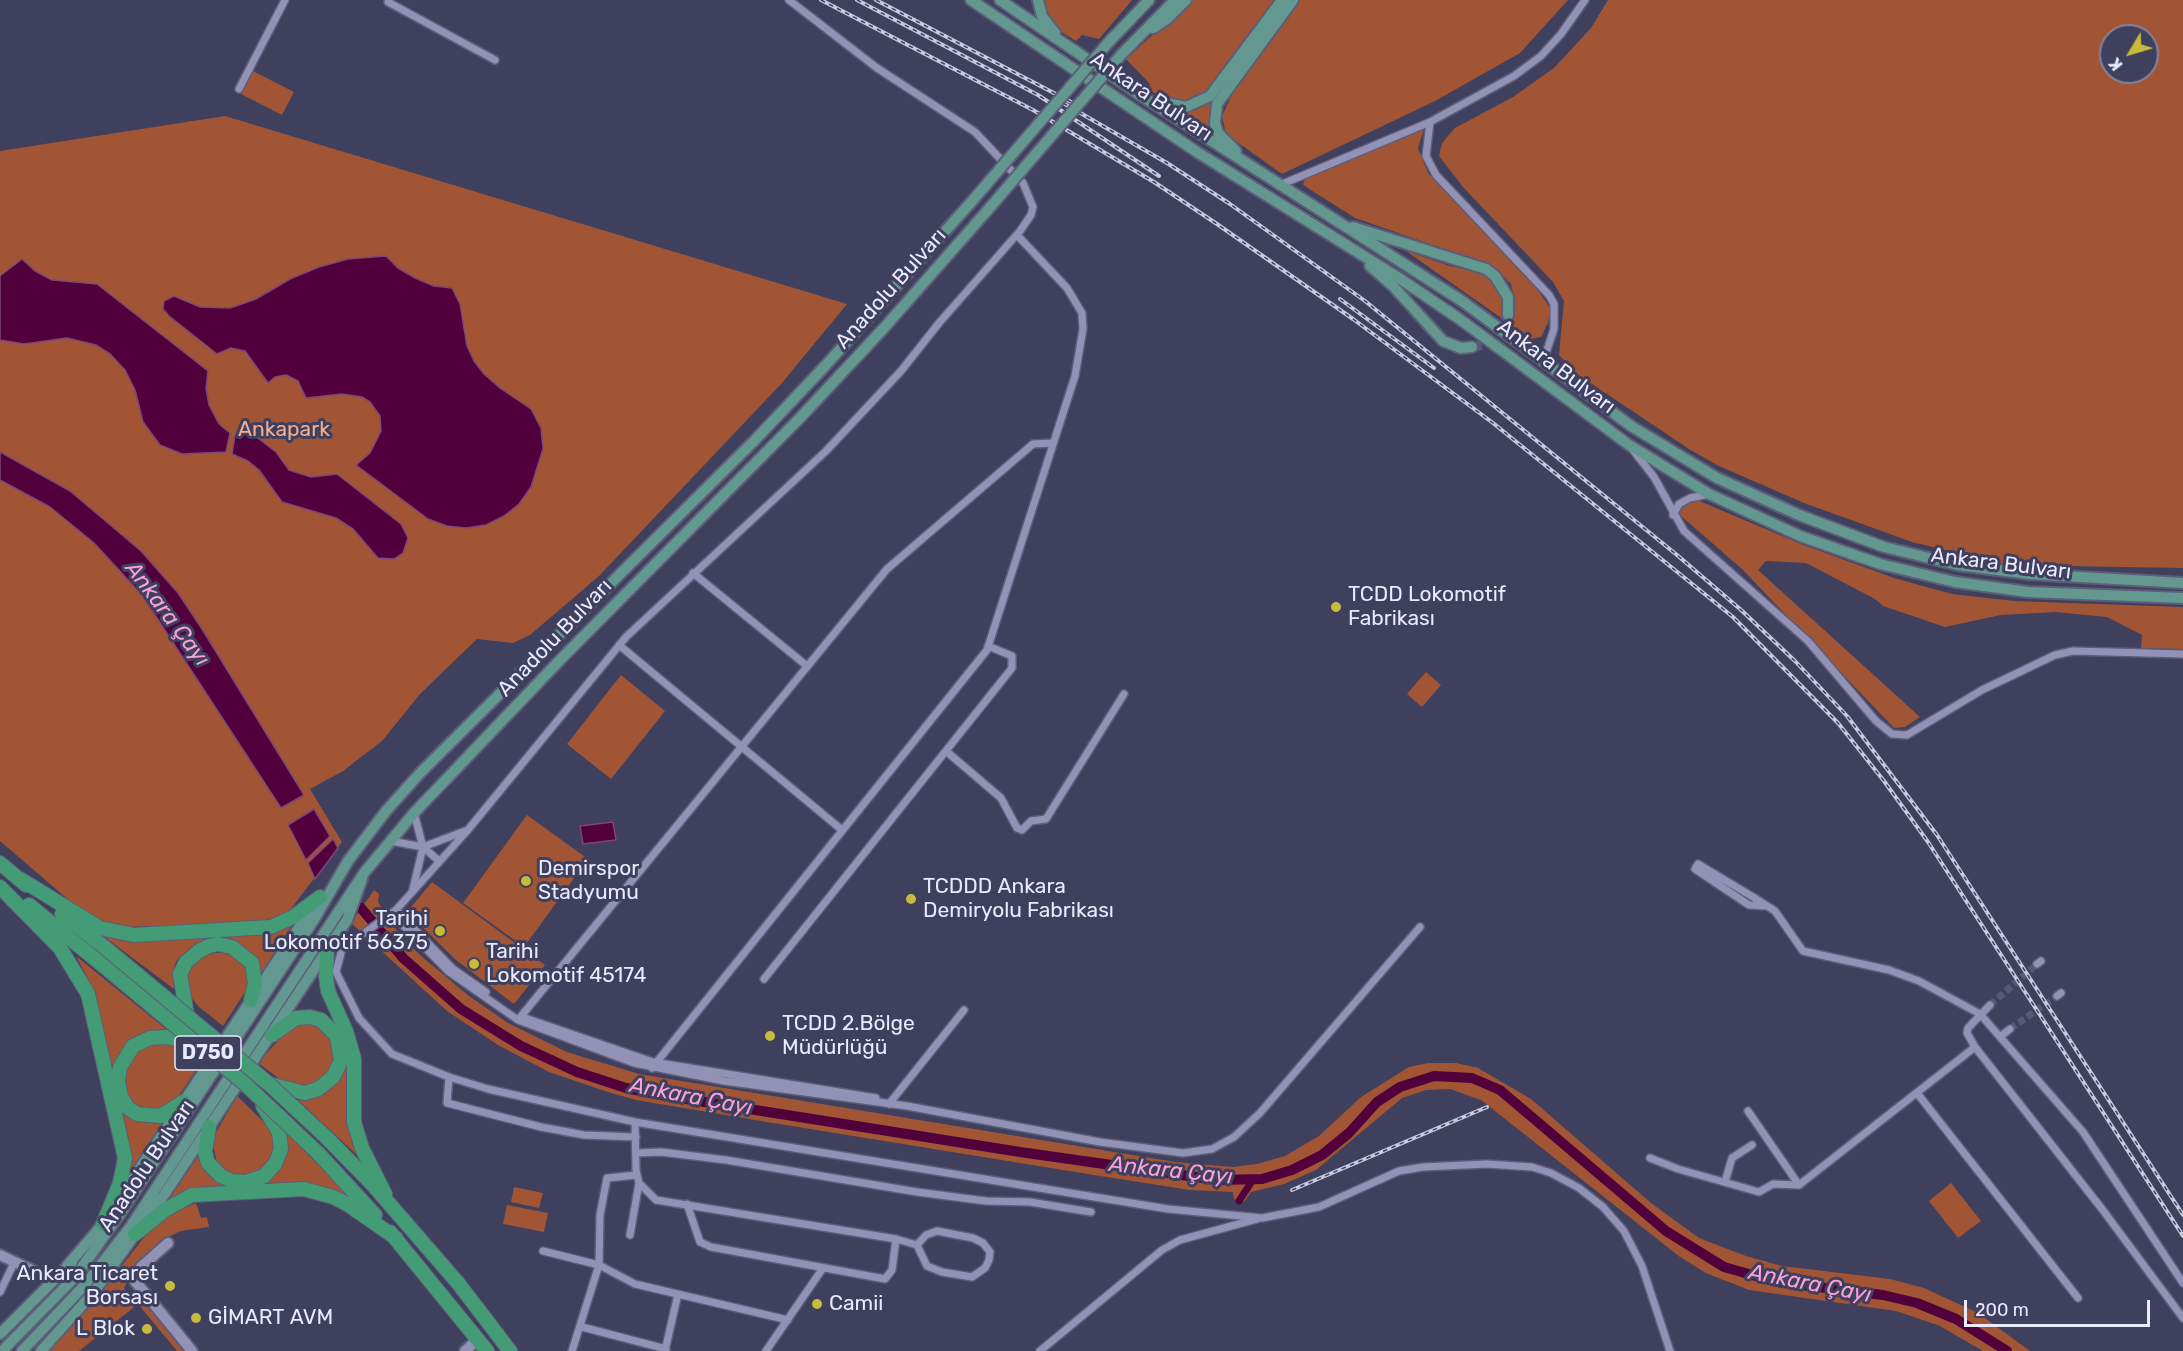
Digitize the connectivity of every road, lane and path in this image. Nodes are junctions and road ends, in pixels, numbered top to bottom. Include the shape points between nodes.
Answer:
1 (285, 0) edge
2 (389, 0) edge
3 (789, 0) edge
4 (971, 0) edge
5 (1000, 0) edge
6 (1038, 0) edge
7 (1140, 0) edge
8 (1149, 0) edge
9 (1175, 0) edge
10 (1186, 0) edge
11 (1282, 0) edge
12 (1293, 0) edge
13 (1585, 0) edge
14 (1127, 23) junction
15 (1137, 38) junction
16 (1066, 45) junction
17 (495, 60) dead end
18 (239, 89) dead end
19 (1140, 95) junction
20 (1430, 122) junction
21 (1248, 164) junction
22 (1280, 185) junction
23 (1338, 222) junction
24 (1320, 228) junction
25 (1017, 234) junction
26 (1508, 315) tunnel mouth
27 (1472, 347) tunnel mouth
28 (1544, 359) junction
29 (1052, 443) junction
30 (1629, 445) junction
31 (1709, 494) junction
32 (1673, 515) junction
33 (693, 573) junction
34 (2183, 583) edge
35 (2183, 598) edge
36 (619, 645) junction
37 (988, 646) junction
38 (2183, 654) edge
39 (807, 666) junction
40 (1124, 694) dead end
41 (741, 747) junction
42 (946, 750) junction
43 (414, 813) junction
44 (842, 830) junction
45 (467, 831) junction
46 (391, 841) junction
47 (423, 847) junction
48 (440, 861) junction
49 (0, 863) edge
50 (364, 873) junction
51 (20, 879) junction
52 (0, 881) edge
53 (0, 887) edge
54 (413, 891) junction
55 (322, 899) junction
56 (1766, 906) junction
57 (392, 914) junction
58 (1420, 927) dead end
59 (327, 948) junction
60 (764, 979) dead end
61 (250, 1000) junction
62 (1990, 1005) tunnel mouth
63 (964, 1010) dead end
64 (1980, 1014) junction
65 (187, 1015) junction
66 (519, 1018) junction
67 (2010, 1029) tunnel mouth
68 (272, 1035) junction
69 (2001, 1036) junction
70 (197, 1044) junction
71 (1975, 1047) junction
72 (654, 1065) junction
73 (448, 1077) junction
74 (245, 1084) junction
75 (269, 1084) junction
76 (1917, 1093) junction
77 (183, 1102) junction
78 (890, 1102) junction
79 (1748, 1111) dead end
80 (635, 1122) junction
81 (209, 1127) junction
82 (636, 1137) junction
83 (1752, 1145) dead end
84 (636, 1153) junction
85 (1650, 1158) dead end
86 (638, 1179) junction
87 (1725, 1182) junction
88 (1799, 1185) junction
89 (387, 1201) junction
90 (687, 1204) junction
91 (1091, 1212) dead end
92 (1262, 1218) junction
93 (109, 1222) junction
94 (133, 1230) junction
95 (630, 1235) dead end
96 (396, 1238) junction
97 (896, 1239) junction
98 (96, 1241) junction
99 (168, 1243) dead end
100 (122, 1245) junction
101 (917, 1245) junction
102 (543, 1251) dead end
103 (0, 1255) edge
104 (90, 1257) junction
105 (14, 1263) junction
106 (599, 1265) junction
107 (67, 1266) junction
108 (100, 1267) junction
109 (823, 1268) junction
110 (54, 1280) junction
111 (102, 1280) junction
112 (2183, 1283) edge
113 (0, 1292) edge
114 (678, 1294) junction
115 (2078, 1299) dead end
116 (2183, 1318) edge
117 (788, 1320) junction
118 (582, 1327) junction
119 (0, 1334) edge
120 (478, 1339) junction
121 (665, 1350) edge
122 (2, 1351) edge
123 (22, 1351) edge
124 (41, 1351) edge
125 (192, 1351) edge
126 (465, 1351) edge
127 (487, 1351) edge
128 (510, 1351) edge
129 (572, 1351) edge
130 (766, 1351) edge
131 (1040, 1351) edge
132 (1670, 1351) edge

1 - 18 street
2 - 17 street
3 - 25 street via 877,68 975,132 998,153 1023,183 1033,207
4 - 24 main road, Ankara Bulvarı via 1197,152
5 - 16 main road, Ankara Bulvarı
6 - 16 main road via 1042,16
7 - 14 main road
8 - 14 main road, Anadolu Bulvarı
9 - 15 main road, Anadolu Bulvarı
10 - 15 main road via 1167,19
11 - 19 main road via 1206,99 1179,108
12 - 21 main road via 1217,104 1218,132
13 - 20 street via 1541,56 1495,88
14 - 55 main road, Anadolu Bulvarı, bridge via 826,365 421,772 386,811
15 - 43 main road, Anadolu Bulvarı, bridge via 884,328
16 - 19 main road, Ankara Bulvarı
19 - 21 main road, Ankara Bulvarı
20 - 22 street
20 - 28 street via 1426,156 1436,176 1554,304 1554,329
21 - 22 main road, Ankara Bulvarı
22 - 23 main road, Ankara Bulvarı
23 - 26 main road via 1486,269 1508,297
23 - 28 main road, Ankara Bulvarı
24 - 27 main road via 1393,286 1443,341 1461,348
24 - 30 main road, Ankara Bulvarı via 1461,320
25 - 29 street via 1067,288 1082,313 1075,376
25 - 33 street via 901,371 826,451
28 - 34 main road, Ankara Bulvarı via 1631,426 1717,478 1799,516 1884,547 1958,565 2029,574
29 - 37 street
29 - 39 street via 1033,444 887,569
30 - 31 main road, Ankara Bulvarı
30 - 32 street via 1654,477
31 - 32 street via 1679,504
31 - 35 main road, Ankara Bulvarı via 1800,536 1880,564 1955,582 2028,592
32 - 38 street via 1684,531 1808,641 1876,721 1892,734 1907,735 1982,690 2055,655 2073,651
33 - 36 street
33 - 39 street
36 - 41 street
36 - 45 street
37 - 42 street via 1012,656 1012,668
37 - 44 street
39 - 41 street
40 - 42 street via 1046,819 1031,821 1022,830 1017,828 1001,798
41 - 44 street
41 - 66 street
42 - 60 street
43 - 46 main road, Anadolu Bulvarı
43 - 47 street
44 - 72 street
45 - 47 street
45 - 48 street
46 - 47 street
46 - 50 main road, Anadolu Bulvarı
47 - 48 street
47 - 54 street
48 - 54 street
49 - 51 highway, D750
50 - 59 main road via 347,920
50 - 94 main road, Anadolu Bulvarı
51 - 55 highway via 100,928 117,934 271,927
51 - 65 highway, D750, bridge
52 - 70 highway, D750, bridge
53 - 93 highway via 60,948 88,994 124,1158
54 - 57 street
55 - 61 main road
55 - 93 main road, Anadolu Bulvarı
56 - 56 street via 1749,904 1695,869 1698,864
56 - 64 street via 1786,925 1803,951 1899,974
57 - 66 street via 452,968
57 - 73 street via 342,949 336,972 359,1018 392,1054
58 - 78 street via 1260,1113 1234,1137 1212,1149 1184,1153 1100,1142
59 - 68 main road
59 - 89 highway via 328,991 354,1059 354,1122
61 - 65 highway via 255,983 252,963 232,947 209,946 186,962 180,974
61 - 77 main road
62 - 64 street
63 - 78 street
64 - 69 street
64 - 71 street via 1967,1033
65 - 75 highway, D750, bridge
66 - 72 street
67 - 69 street
68 - 75 highway via 297,1018 321,1020 337,1036 341,1061 333,1077 318,1089 305,1093
68 - 81 main road
69 - 112 street via 2083,1132
70 - 74 highway, D750, bridge
70 - 77 highway via 167,1037 146,1039 130,1050 119,1072 121,1097 137,1114 161,1116
71 - 76 street
71 - 116 street
72 - 78 street
73 - 80 street
73 - 82 street via 447,1103 584,1135
74 - 81 highway via 279,1132 280,1149 275,1164 264,1176 246,1182 221,1176 208,1163 204,1152
74 - 96 highway, D750, bridge via 318,1153
75 - 89 highway, D750, bridge
76 - 88 street
76 - 115 street
77 - 93 main road
79 - 88 street
80 - 82 street
80 - 92 street via 1168,1209
81 - 94 main road
82 - 84 street
83 - 87 street via 1732,1158
84 - 86 street
84 - 91 street via 726,1160 916,1192 1030,1202
85 - 87 street
86 - 90 street via 656,1200
86 - 95 street
86 - 106 street via 607,1178 600,1215
87 - 88 street via 1760,1192 1773,1184
89 - 128 highway, D750
90 - 97 street
90 - 109 street via 700,1242
92 - 131 street via 1180,1240 1162,1250
92 - 132 street via 1319,1206 1399,1171 1423,1167 1510,1164 1551,1173 1580,1188 1624,1231 1642,1266
93 - 98 main road
93 - 104 main road, Anadolu Bulvarı
93 - 107 main road
94 - 96 highway via 192,1196 304,1189 347,1204
94 - 100 main road
94 - 108 main road, Anadolu Bulvarı
94 - 111 main road
96 - 120 highway, D750
97 - 101 street
97 - 109 street via 892,1270 885,1280
98 - 104 main road
98 - 107 main road
99 - 125 street via 141,1267 135,1281
100 - 108 main road
100 - 111 main road
101 - 101 street via 927,1266 972,1277 985,1268 990,1252 973,1238 937,1231
102 - 106 street
103 - 105 street
104 - 122 main road, Anadolu Bulvarı
105 - 110 street
105 - 113 street
106 - 114 street via 635,1284
106 - 118 street
107 - 110 main road
108 - 123 main road, Anadolu Bulvarı
109 - 117 street
110 - 119 main road
111 - 124 main road
114 - 117 street
114 - 121 street
117 - 130 street
118 - 121 street
118 - 129 street
120 - 126 street
120 - 127 highway, D750

